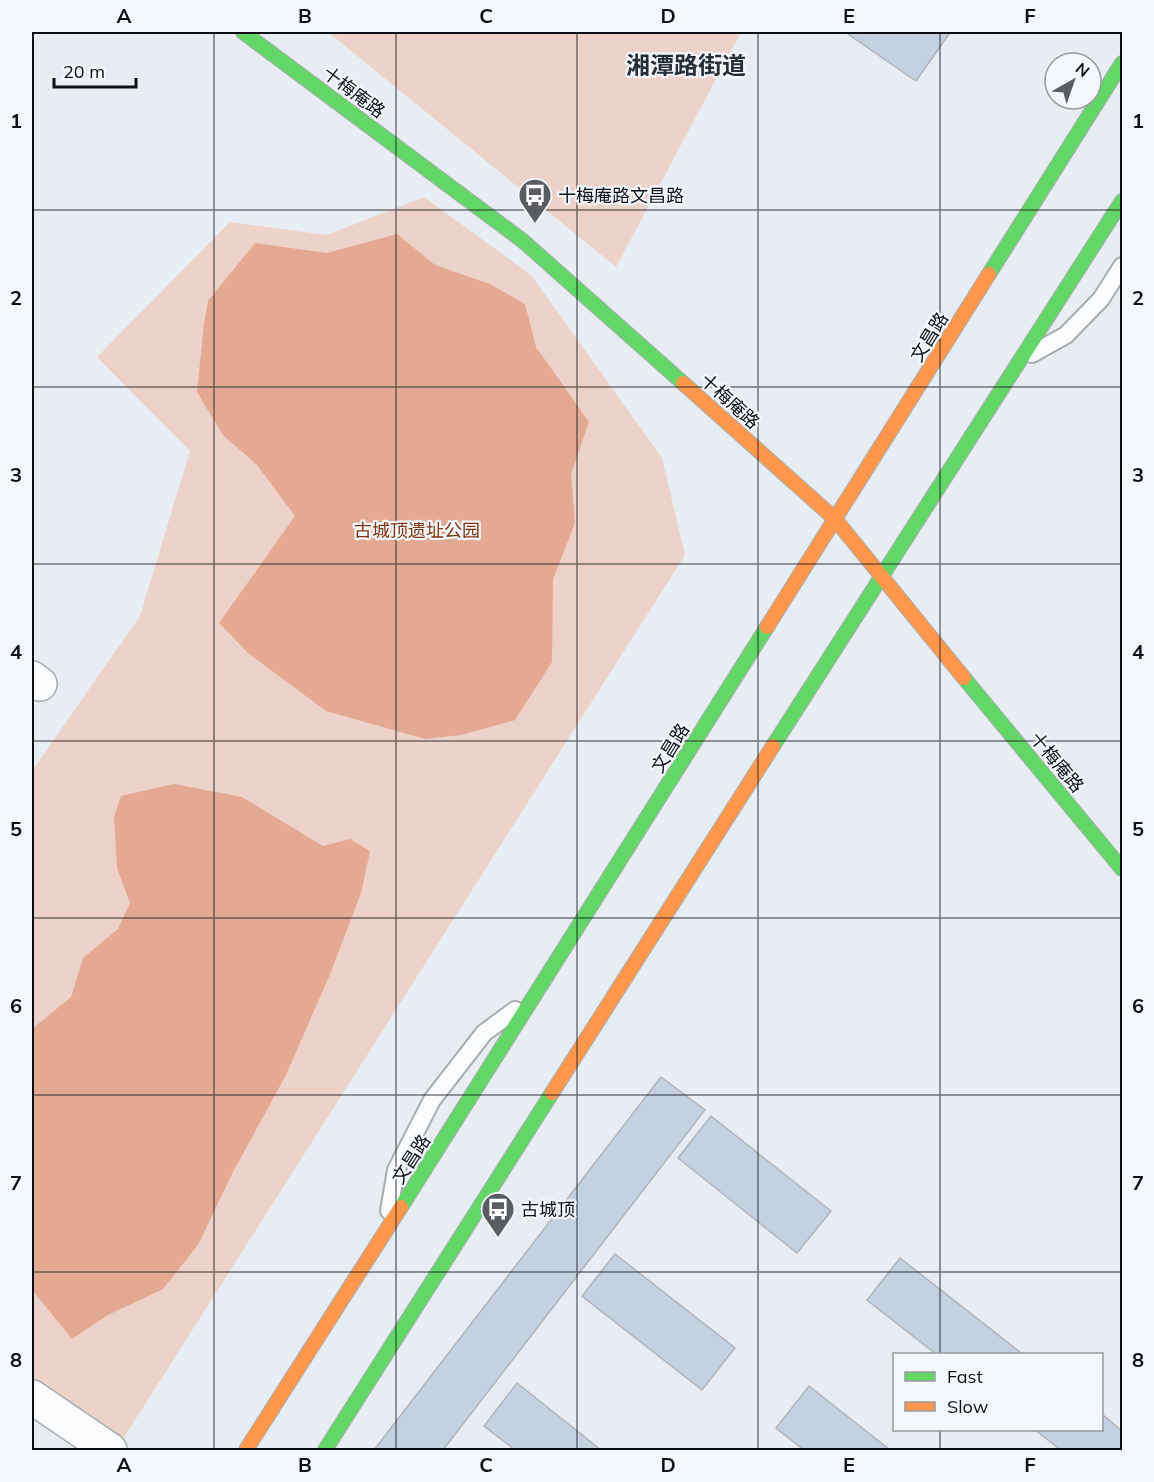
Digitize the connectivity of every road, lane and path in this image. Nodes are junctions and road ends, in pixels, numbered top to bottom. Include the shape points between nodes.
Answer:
1 (243, 32) edge
2 (1122, 63) edge
3 (1122, 201) edge
4 (1122, 266) edge
5 (1018, 362) junction
6 (835, 519) junction
7 (881, 577) junction
8 (1122, 869) edge
9 (536, 995) junction
10 (386, 1232) junction
11 (32, 1397) edge
12 (111, 1450) edge
13 (246, 1450) edge
14 (325, 1450) edge

1 - 6 main road, 十梅庵路 via 523,241
2 - 6 main road, 文昌路
3 - 5 main road
4 - 5 lane via 1101,299 1066,334
5 - 7 main road
6 - 7 main road, 十梅庵路
6 - 9 main road, 文昌路
7 - 8 main road, 十梅庵路
7 - 14 main road
9 - 10 main road, 文昌路
9 - 10 lane via 484,1033 432,1100 396,1170
10 - 13 main road, 文昌路
11 - 12 street

